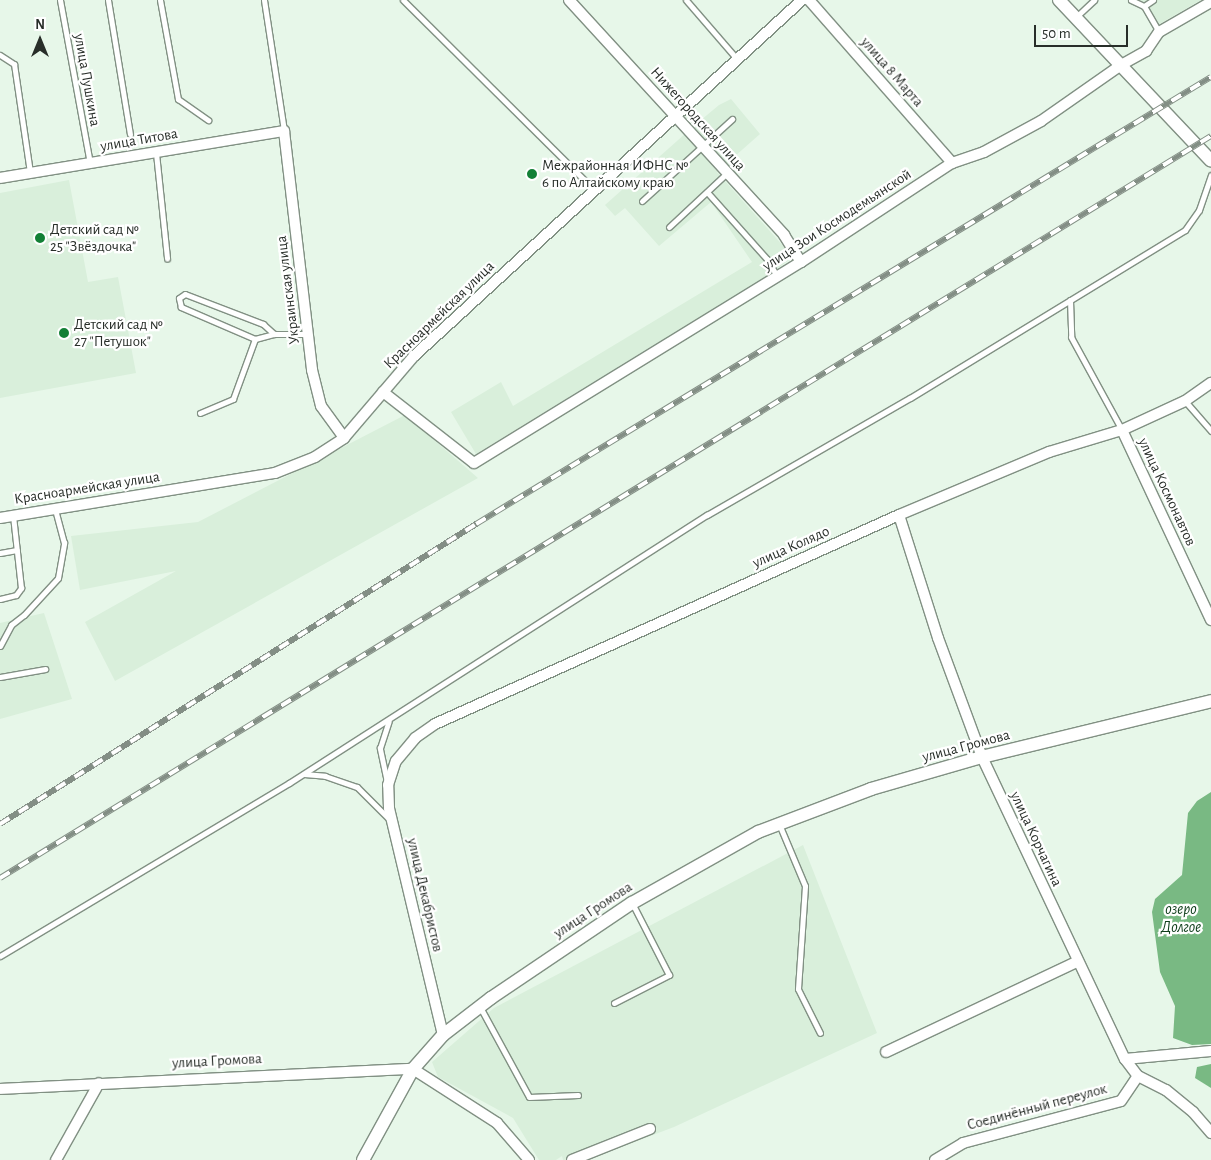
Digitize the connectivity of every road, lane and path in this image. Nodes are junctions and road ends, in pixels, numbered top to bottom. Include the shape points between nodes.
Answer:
1 (60, 0) edge
2 (108, 0) edge
3 (160, 0) edge
4 (264, 0) edge
5 (402, 0) edge
6 (569, 0) edge
7 (686, 0) edge
8 (802, 0) edge
9 (809, 0) edge
10 (1059, 0) edge
11 (1094, 0) edge
12 (1131, 0) edge
13 (1153, 0) edge
14 (1211, 2) edge
15 (1144, 6) junction
16 (1076, 17) junction
17 (1160, 32) junction
18 (0, 55) edge
19 (737, 59) junction
20 (1121, 64) junction
21 (675, 114) junction
22 (732, 119) dead end
23 (208, 120) dead end
24 (284, 131) junction
25 (130, 134) dead end
26 (703, 146) junction
27 (156, 152) junction
28 (1211, 161) edge
29 (952, 163) junction
30 (90, 164) junction
31 (30, 173) junction
32 (727, 174) junction
33 (1211, 175) edge
34 (0, 178) edge
35 (594, 190) junction
36 (707, 192) junction
37 (642, 201) dead end
38 (669, 227) dead end
39 (167, 258) dead end
40 (801, 262) junction
41 (777, 276) junction
42 (1070, 300) junction
43 (274, 334) junction
44 (308, 334) junction
45 (255, 339) junction
46 (1211, 383) edge
47 (383, 392) junction
48 (1185, 401) junction
49 (200, 413) dead end
50 (1122, 430) junction
51 (1211, 431) edge
52 (344, 438) junction
53 (55, 508) junction
54 (13, 515) junction
55 (899, 515) junction
56 (0, 518) edge
57 (17, 550) junction
58 (0, 553) edge
59 (0, 599) edge
60 (1211, 620) edge
61 (0, 646) edge
62 (45, 669) dead end
63 (0, 677) edge
64 (1211, 702) edge
65 (390, 720) junction
66 (982, 757) junction
67 (396, 761) joint
68 (304, 774) junction
69 (388, 785) junction
70 (393, 823) junction
71 (779, 824) junction
72 (632, 903) junction
73 (0, 956) edge
74 (1076, 962) junction
75 (614, 1003) dead end
76 (480, 1007) junction
77 (820, 1033) dead end
78 (443, 1035) junction
79 (1211, 1051) edge
80 (886, 1052) dead end
81 (1125, 1059) junction
82 (413, 1069) junction
83 (1138, 1076) junction
84 (99, 1083) junction
85 (0, 1089) edge
86 (578, 1095) dead end
87 (650, 1129) dead end
88 (1211, 1133) edge
89 (56, 1160) edge
90 (363, 1160) edge
91 (529, 1160) edge
92 (572, 1160) edge
93 (935, 1160) edge

1 - 30 lane, улица Пушкина
2 - 25 lane
3 - 23 lane via 178,100
4 - 24 lane
5 - 35 lane
6 - 21 street, Нижегородская улица
7 - 19 lane
8 - 19 street, Красноармейская улица
9 - 29 street, улица 8 Марта
10 - 16 street
11 - 16 lane
12 - 15 lane
13 - 15 lane
14 - 17 street, улица Зои Космодемьянской
15 - 17 lane
16 - 20 street
17 - 20 street, улица Зои Космодемьянской via 1146,51
18 - 31 lane via 14,64
19 - 21 street, Красноармейская улица
20 - 28 street
20 - 29 street, улица Зои Космодемьянской via 1010,140
21 - 26 street, Нижегородская улица
21 - 35 street, Красноармейская улица
22 - 26 lane
24 - 27 street, улица Титова
24 - 44 street, Украинская улица
26 - 32 street, Нижегородская улица
26 - 37 lane
27 - 30 street, улица Титова
27 - 39 lane
29 - 40 street, улица Зои Космодемьянской
30 - 31 street, улица Титова
31 - 34 street, улица Титова
32 - 36 lane
32 - 40 street, Нижегородская улица via 784,236
33 - 42 lane via 1198,210 1184,230
35 - 47 street, Красноармейская улица via 414,356
36 - 38 lane
36 - 41 lane via 767,259
40 - 41 street, улица Зои Космодемьянской
41 - 47 street, улица Зои Космодемьянской via 474,463
42 - 50 lane via 1071,336
42 - 65 lane via 707,515
43 - 44 lane
43 - 45 lane
43 - 45 lane via 263,324 185,294 179,298 181,307
44 - 52 street, Украинская улица via 321,406
45 - 49 lane via 233,399
46 - 48 street, улица Колядо
47 - 52 street, Красноармейская улица
48 - 50 street, улица Колядо
48 - 51 lane
50 - 55 street, улица Колядо via 1049,452
50 - 60 street, улица Космонавтов
52 - 53 street, Красноармейская улица via 315,457 275,473
53 - 54 street, Красноармейская улица
53 - 61 lane via 64,543 58,578 11,625
54 - 56 street, Красноармейская улица
54 - 57 lane
55 - 66 street, улица Корчагина via 938,638
55 - 67 street, улица Колядо via 435,724 415,738
57 - 58 lane
57 - 59 lane via 21,588 16,595
62 - 63 lane
64 - 66 street, улица Громова
65 - 68 lane
65 - 69 lane via 380,748
66 - 71 street, улица Громова via 871,789
66 - 74 street, улица Корчагина
67 - 69 street, улица Декабристов
68 - 70 lane via 324,776 357,788
68 - 73 lane
69 - 70 street, улица Декабристов
70 - 78 street, улица Декабристов
71 - 72 street, улица Громова via 758,832
71 - 77 lane via 805,886 798,989
72 - 75 lane via 669,975
72 - 76 street, улица Громова
74 - 80 street
74 - 81 street, улица Корчагина
76 - 78 street, улица Громова
76 - 86 lane via 529,1097
78 - 82 street, улица Громова
79 - 81 street
81 - 83 street, улица Корчагина
82 - 84 street, улица Громова
82 - 90 street
82 - 91 street via 497,1123
83 - 88 street, улица Корчагина via 1166,1090 1193,1112
83 - 93 street, Соединённый переулок via 1121,1101 962,1143
84 - 85 street, улица Громова
84 - 89 street
87 - 92 street

